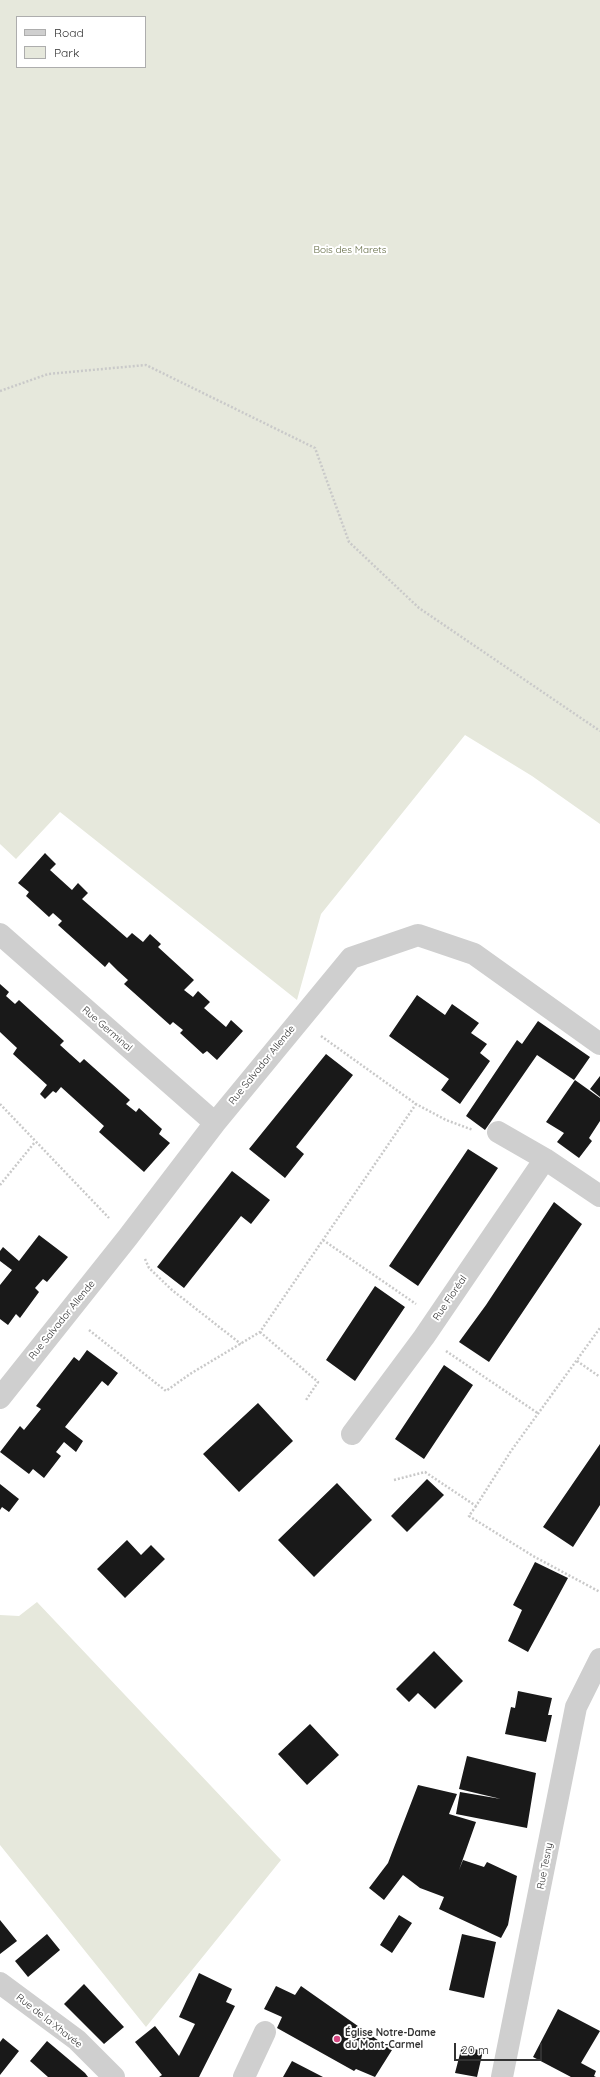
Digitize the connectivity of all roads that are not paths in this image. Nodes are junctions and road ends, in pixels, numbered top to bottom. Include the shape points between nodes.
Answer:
1 (0, 934) edge
2 (600, 1044) edge
3 (215, 1123) junction
4 (498, 1132) road end
5 (545, 1159) junction
6 (600, 1196) edge
7 (0, 1398) edge
8 (352, 1434) dead end
9 (600, 1659) edge
10 (0, 1983) edge
11 (265, 2032) dead end
12 (114, 2077) edge
13 (244, 2077) edge
14 (502, 2077) edge

1 - 3 street, Rue Germinal
2 - 3 street, Rue Salvador Allende via 474,954 418,935 351,958
3 - 7 street, Rue Salvador Allende
4 - 5 street
5 - 6 street
5 - 8 street, Rue Floréal via 424,1336
9 - 14 street, Rue Tesny via 576,1707
10 - 12 street, Rue de la Xhavée via 77,2040
11 - 13 street

